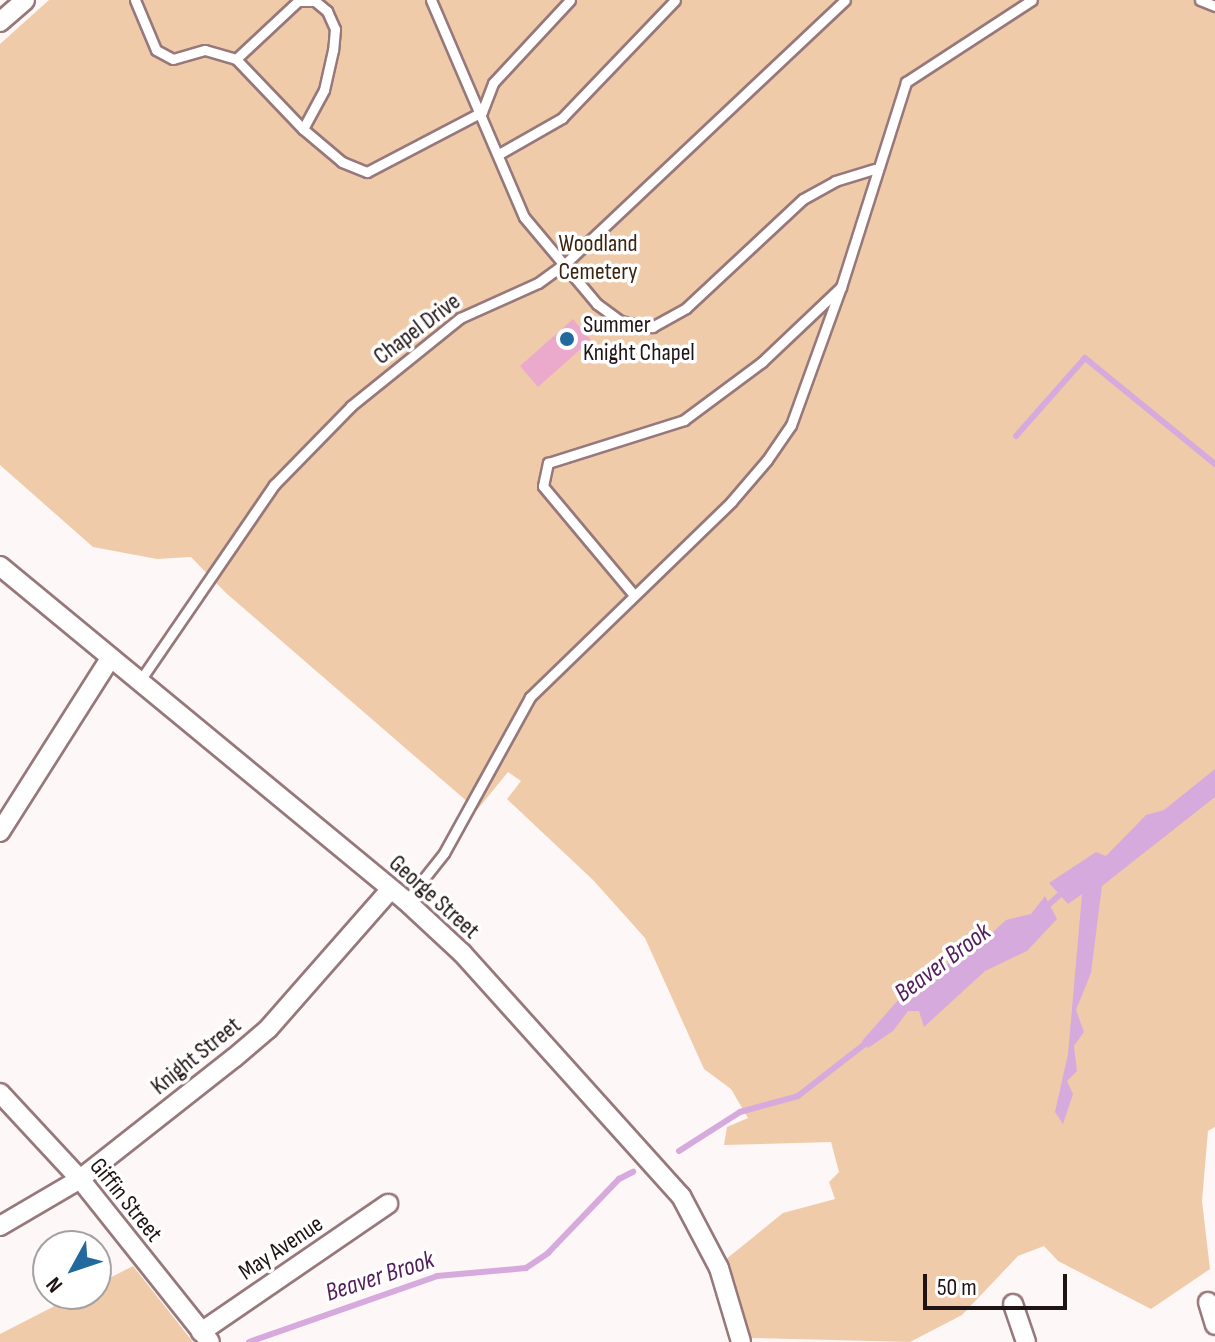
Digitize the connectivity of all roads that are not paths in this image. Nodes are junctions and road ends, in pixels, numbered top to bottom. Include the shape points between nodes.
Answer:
1 (25, 0) edge
2 (135, 0) edge
3 (431, 0) edge
4 (570, 0) edge
5 (675, 0) edge
6 (845, 0) edge
7 (1032, 0) edge
8 (1200, 0) edge
9 (1215, 6) edge
10 (0, 22) edge
11 (236, 59) junction
12 (482, 112) junction
13 (303, 129) junction
14 (499, 154) junction
15 (874, 169) junction
16 (566, 263) junction
17 (841, 287) junction
18 (0, 566) edge
19 (634, 595) junction
20 (110, 659) junction
21 (139, 682) junction
22 (0, 832) edge
23 (399, 895) junction
24 (0, 1093) edge
25 (80, 1179) junction
26 (388, 1204) dead end
27 (0, 1226) edge
28 (1208, 1302) dead end
29 (1013, 1304) dead end
30 (1215, 1325) edge
31 (206, 1337) edge
32 (741, 1342) edge
33 (1026, 1342) edge

1 - 10 street
2 - 11 lane via 156,50 173,59 205,50
3 - 12 lane
4 - 12 lane via 493,83
5 - 14 lane via 562,118
6 - 16 lane, Chapel Drive
7 - 15 lane via 906,82
8 - 9 lane
11 - 13 lane
11 - 13 lane via 298,1 315,1 327,11 335,29 333,50 324,90
12 - 13 lane via 367,172 342,162
12 - 14 lane
14 - 16 lane via 524,217
15 - 16 lane via 803,199 686,308 652,327 620,321 609,313
15 - 17 lane
16 - 21 lane, Chapel Drive via 538,283 460,318 351,406 274,485
17 - 19 lane via 791,425 731,502
17 - 19 lane via 762,362 684,420 548,463 543,486
18 - 20 street, George Street
19 - 23 lane via 530,697 444,853
20 - 21 street, George Street
20 - 22 street
21 - 23 street, George Street
23 - 25 street, Knight Street via 268,1029
23 - 32 street, George Street via 559,1057 681,1196 719,1268
24 - 25 street, Giffin Street
25 - 27 street, Knight Street
25 - 31 street, Giffin Street
26 - 31 street, May Avenue
28 - 30 street
29 - 33 street

